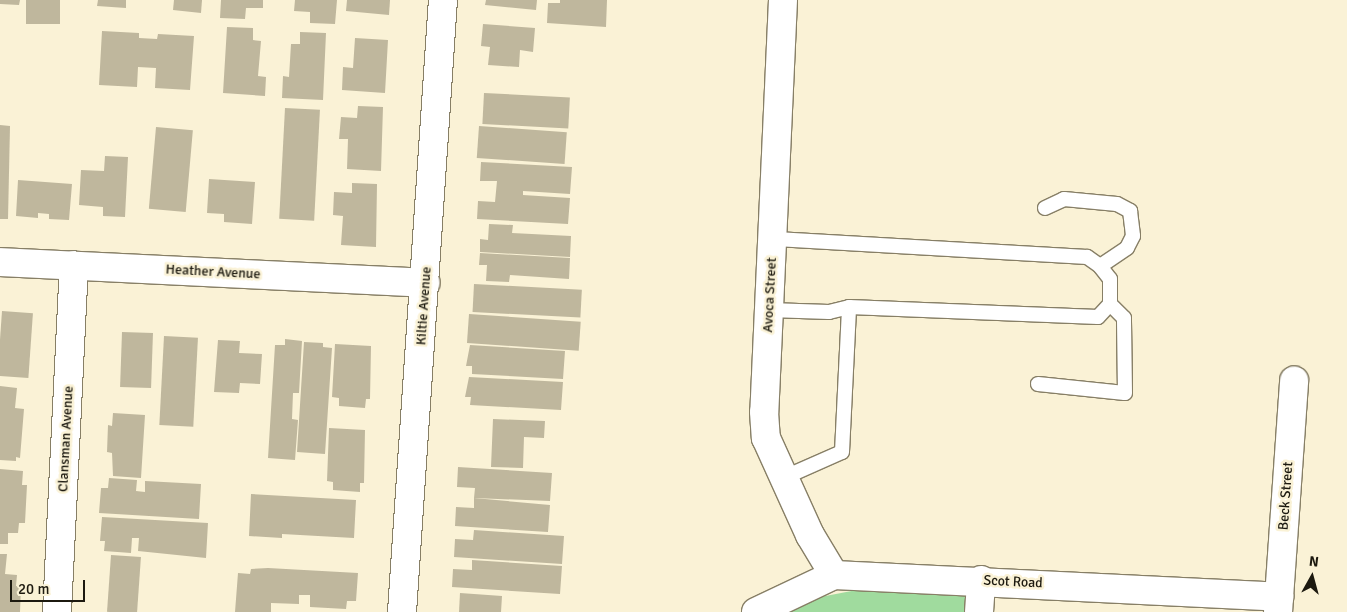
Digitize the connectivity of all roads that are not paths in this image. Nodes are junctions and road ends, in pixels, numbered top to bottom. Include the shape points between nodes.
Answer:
1 (443, 0) edge
2 (783, 0) edge
3 (1046, 208) dead end
4 (772, 239) junction
5 (0, 262) edge
6 (74, 265) junction
7 (1100, 266) junction
8 (426, 283) junction
9 (1110, 304) junction
10 (850, 307) junction
11 (769, 310) junction
12 (1294, 381) dead end
13 (1038, 384) dead end
14 (784, 478) junction
15 (834, 575) junction
16 (981, 580) junction
17 (1278, 604) edge
18 (57, 612) edge
19 (402, 612) edge
20 (756, 612) edge
21 (979, 612) edge

1 - 8 street, Kiltie Avenue
2 - 4 street, Avoca Street
3 - 7 lane via 1064,199 1118,204 1130,211 1133,236 1127,248
4 - 7 lane via 1087,257
4 - 11 street, Avoca Street
5 - 6 street, Heather Avenue
6 - 8 street, Heather Avenue
6 - 18 street, Clansman Avenue
7 - 9 lane via 1110,280
8 - 19 street, Kiltie Avenue
9 - 10 lane via 1098,317
9 - 13 lane via 1124,318 1125,393
10 - 11 lane via 829,312
10 - 14 lane via 842,452
11 - 14 street, Avoca Street via 764,412 766,438
12 - 17 street, Beck Street
14 - 15 street, Avoca Street via 810,536
15 - 16 street, Scot Road
15 - 20 street, Scot Road
16 - 17 street, Scot Road
16 - 21 street

